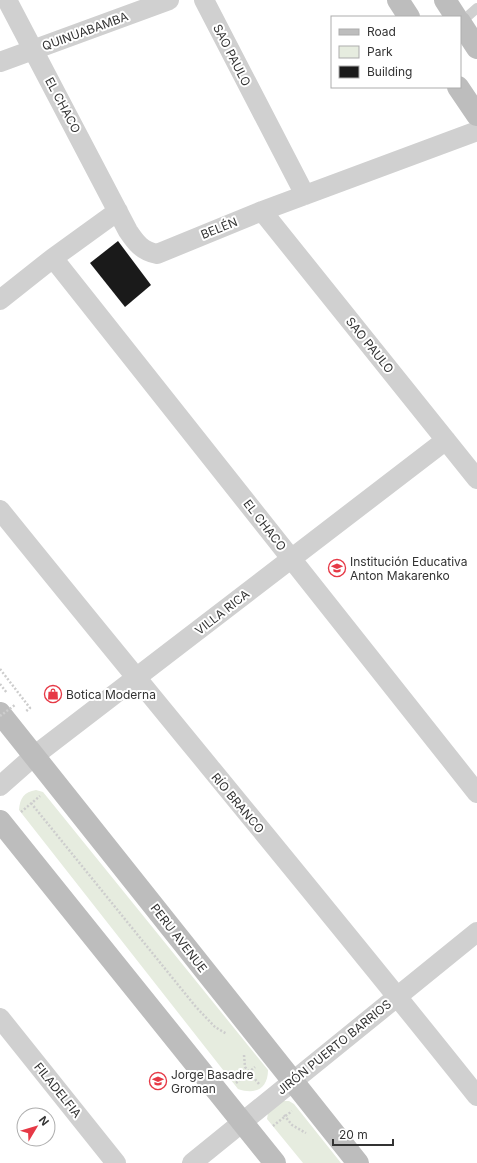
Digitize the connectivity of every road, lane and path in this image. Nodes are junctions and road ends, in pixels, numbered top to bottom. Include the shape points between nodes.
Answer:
1 (8, 0) edge
2 (170, 0) edge
3 (204, 0) edge
4 (398, 0) edge
5 (445, 0) edge
6 (477, 8) edge
7 (408, 16) edge
8 (455, 16) edge
9 (461, 21) edge
10 (461, 24) edge
11 (477, 48) edge
12 (34, 49) junction
13 (0, 62) edge
14 (459, 88) edge
15 (477, 115) edge
16 (477, 131) edge
17 (305, 195) junction
18 (118, 211) junction
19 (262, 211) junction
20 (53, 258) junction
21 (0, 300) edge
22 (446, 440) junction
23 (477, 479) edge
24 (0, 510) edge
25 (292, 558) junction
26 (0, 669) edge
27 (136, 678) junction
28 (30, 708) dead end
29 (5, 712) edge
30 (34, 756) junction
31 (0, 786) edge
32 (44, 793) dead end
33 (477, 793) edge
34 (31, 803) junction
35 (21, 812) dead end
36 (0, 821) edge
37 (477, 932) edge
38 (397, 995) junction
39 (0, 1018) edge
40 (233, 1038) dead end
41 (243, 1049) dead end
42 (258, 1065) dead end
43 (249, 1072) junction
44 (292, 1082) junction
45 (235, 1084) dead end
46 (262, 1087) dead end
47 (477, 1096) edge
48 (297, 1107) dead end
49 (280, 1110) dead end
50 (285, 1117) junction
51 (242, 1122) junction
52 (273, 1126) dead end
53 (308, 1134) dead end
54 (116, 1163) edge
55 (192, 1163) edge
56 (275, 1163) edge
57 (358, 1163) edge

1 - 12 street, EL CHACO
2 - 12 street, QUINUABAMBA
3 - 17 street, SAO PAULO
4 - 7 main road
5 - 8 main road
6 - 9 lane
10 - 11 main road
12 - 13 street, QUINUABAMBA
12 - 18 street, EL CHACO
14 - 15 main road
16 - 17 street, BELÉN
17 - 19 street, BELÉN
18 - 19 street, BELÉN via 137,245 147,252 157,254
18 - 20 street
19 - 22 street, SAO PAULO
20 - 21 street
20 - 25 street, EL CHACO
22 - 23 street, SAO PAULO
22 - 25 street, VILLA RICA
24 - 27 street, RÍO BRANCO
25 - 27 street, VILLA RICA
25 - 33 street, EL CHACO
26 - 28 path
27 - 30 street, VILLA RICA
27 - 38 street, RÍO BRANCO
29 - 30 main road, PERU AVENUE
30 - 31 street, VILLA RICA
30 - 44 main road, PERU AVENUE
32 - 34 path
34 - 35 path
34 - 40 path via 196,1006 215,1027
36 - 51 main road
37 - 38 street, JIRÓN PUERTO BARRIOS
38 - 44 street, JIRÓN PUERTO BARRIOS
38 - 47 street, RÍO BRANCO
39 - 54 street, FILADELFIA
41 - 43 path via 245,1067
42 - 43 path
43 - 45 path
43 - 46 path
44 - 51 street, JIRÓN PUERTO BARRIOS
44 - 57 main road, PERU AVENUE
48 - 50 path
49 - 50 path
50 - 52 path
50 - 53 path via 292,1125
51 - 55 street, JIRÓN PUERTO BARRIOS
51 - 56 main road

